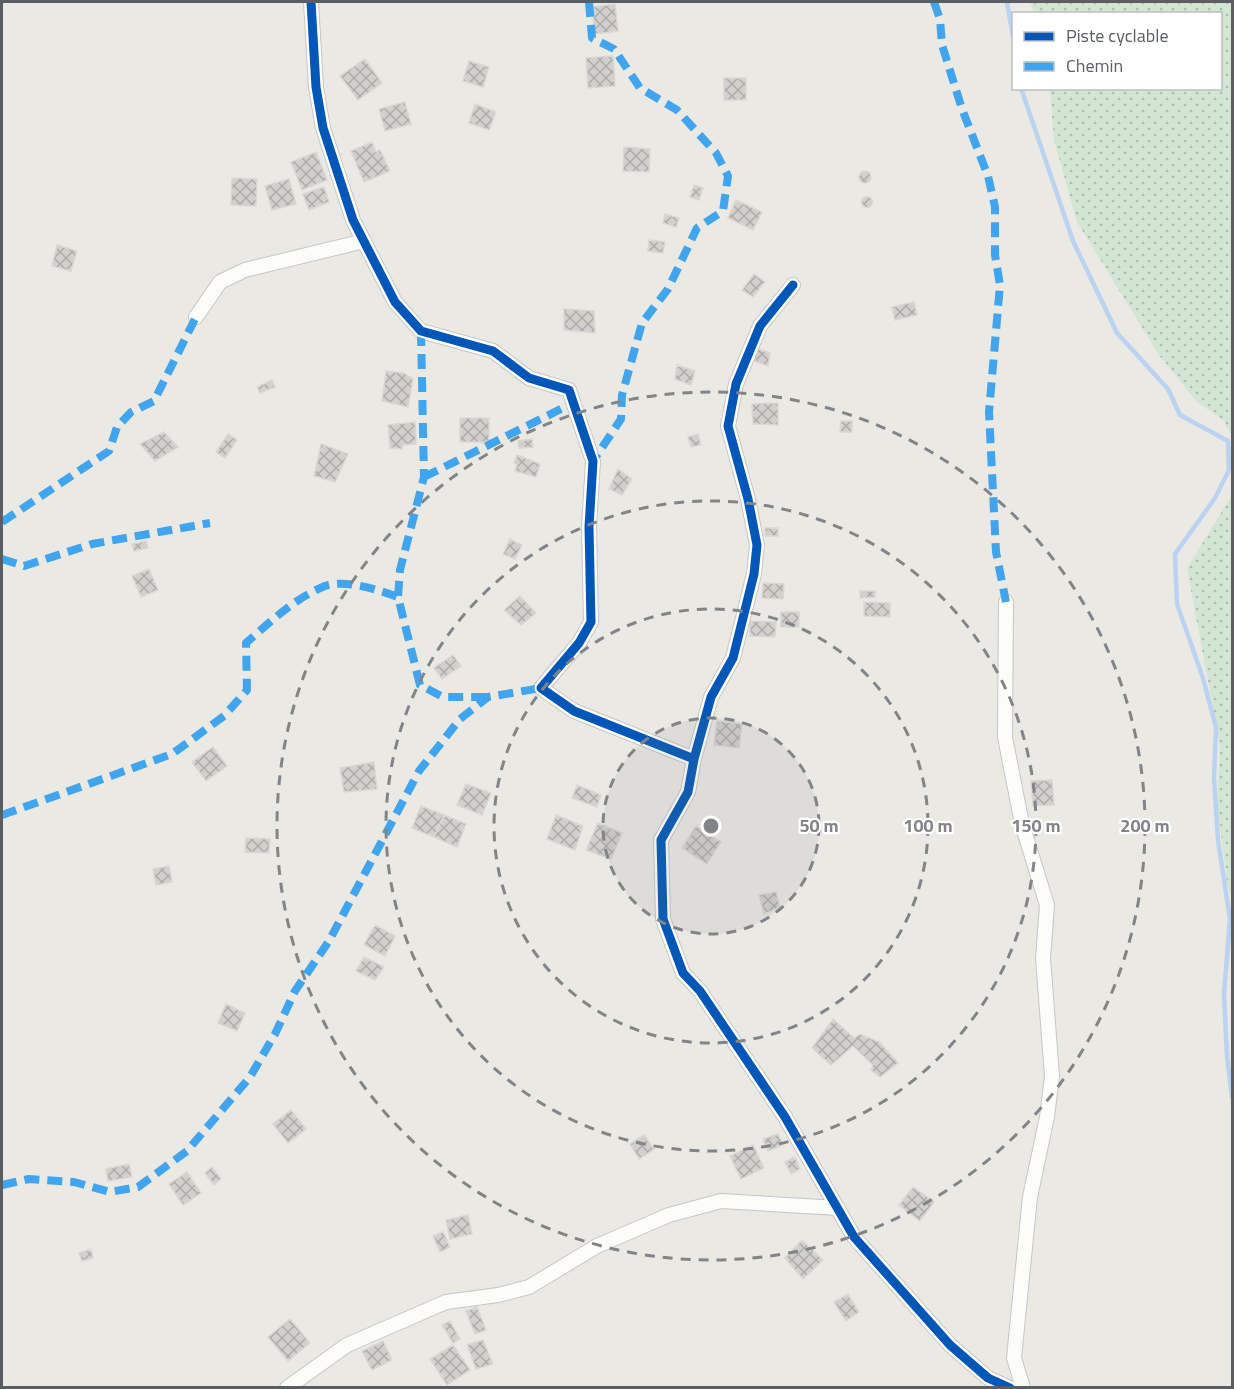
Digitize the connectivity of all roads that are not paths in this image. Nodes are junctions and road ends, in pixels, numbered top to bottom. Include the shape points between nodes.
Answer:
1 (311, 2) edge
2 (364, 241) junction
3 (793, 285) dead end
4 (196, 317) dead end
5 (1006, 602) dead end
6 (694, 759) junction
7 (838, 1208) junction
8 (287, 1388) edge
9 (1010, 1388) edge
10 (1023, 1388) edge

1 - 2 street via 316,87 323,128 353,220
2 - 4 street via 245,270 220,282
2 - 6 street via 395,302 421,331 493,351 529,378 569,390 593,460 589,537 591,622 579,643 541,688 574,711
3 - 6 street via 760,326 736,384 728,426 757,545 754,574 733,658 711,697
5 - 10 street via 1005,737 1022,824 1047,905 1043,958 1052,1076 1030,1197 1014,1358
6 - 7 street via 688,792 661,840 663,919 683,973 700,991 785,1118
7 - 8 street via 721,1201 669,1215 597,1246 529,1287 446,1302 347,1345
7 - 9 street via 854,1237 950,1345 988,1378

